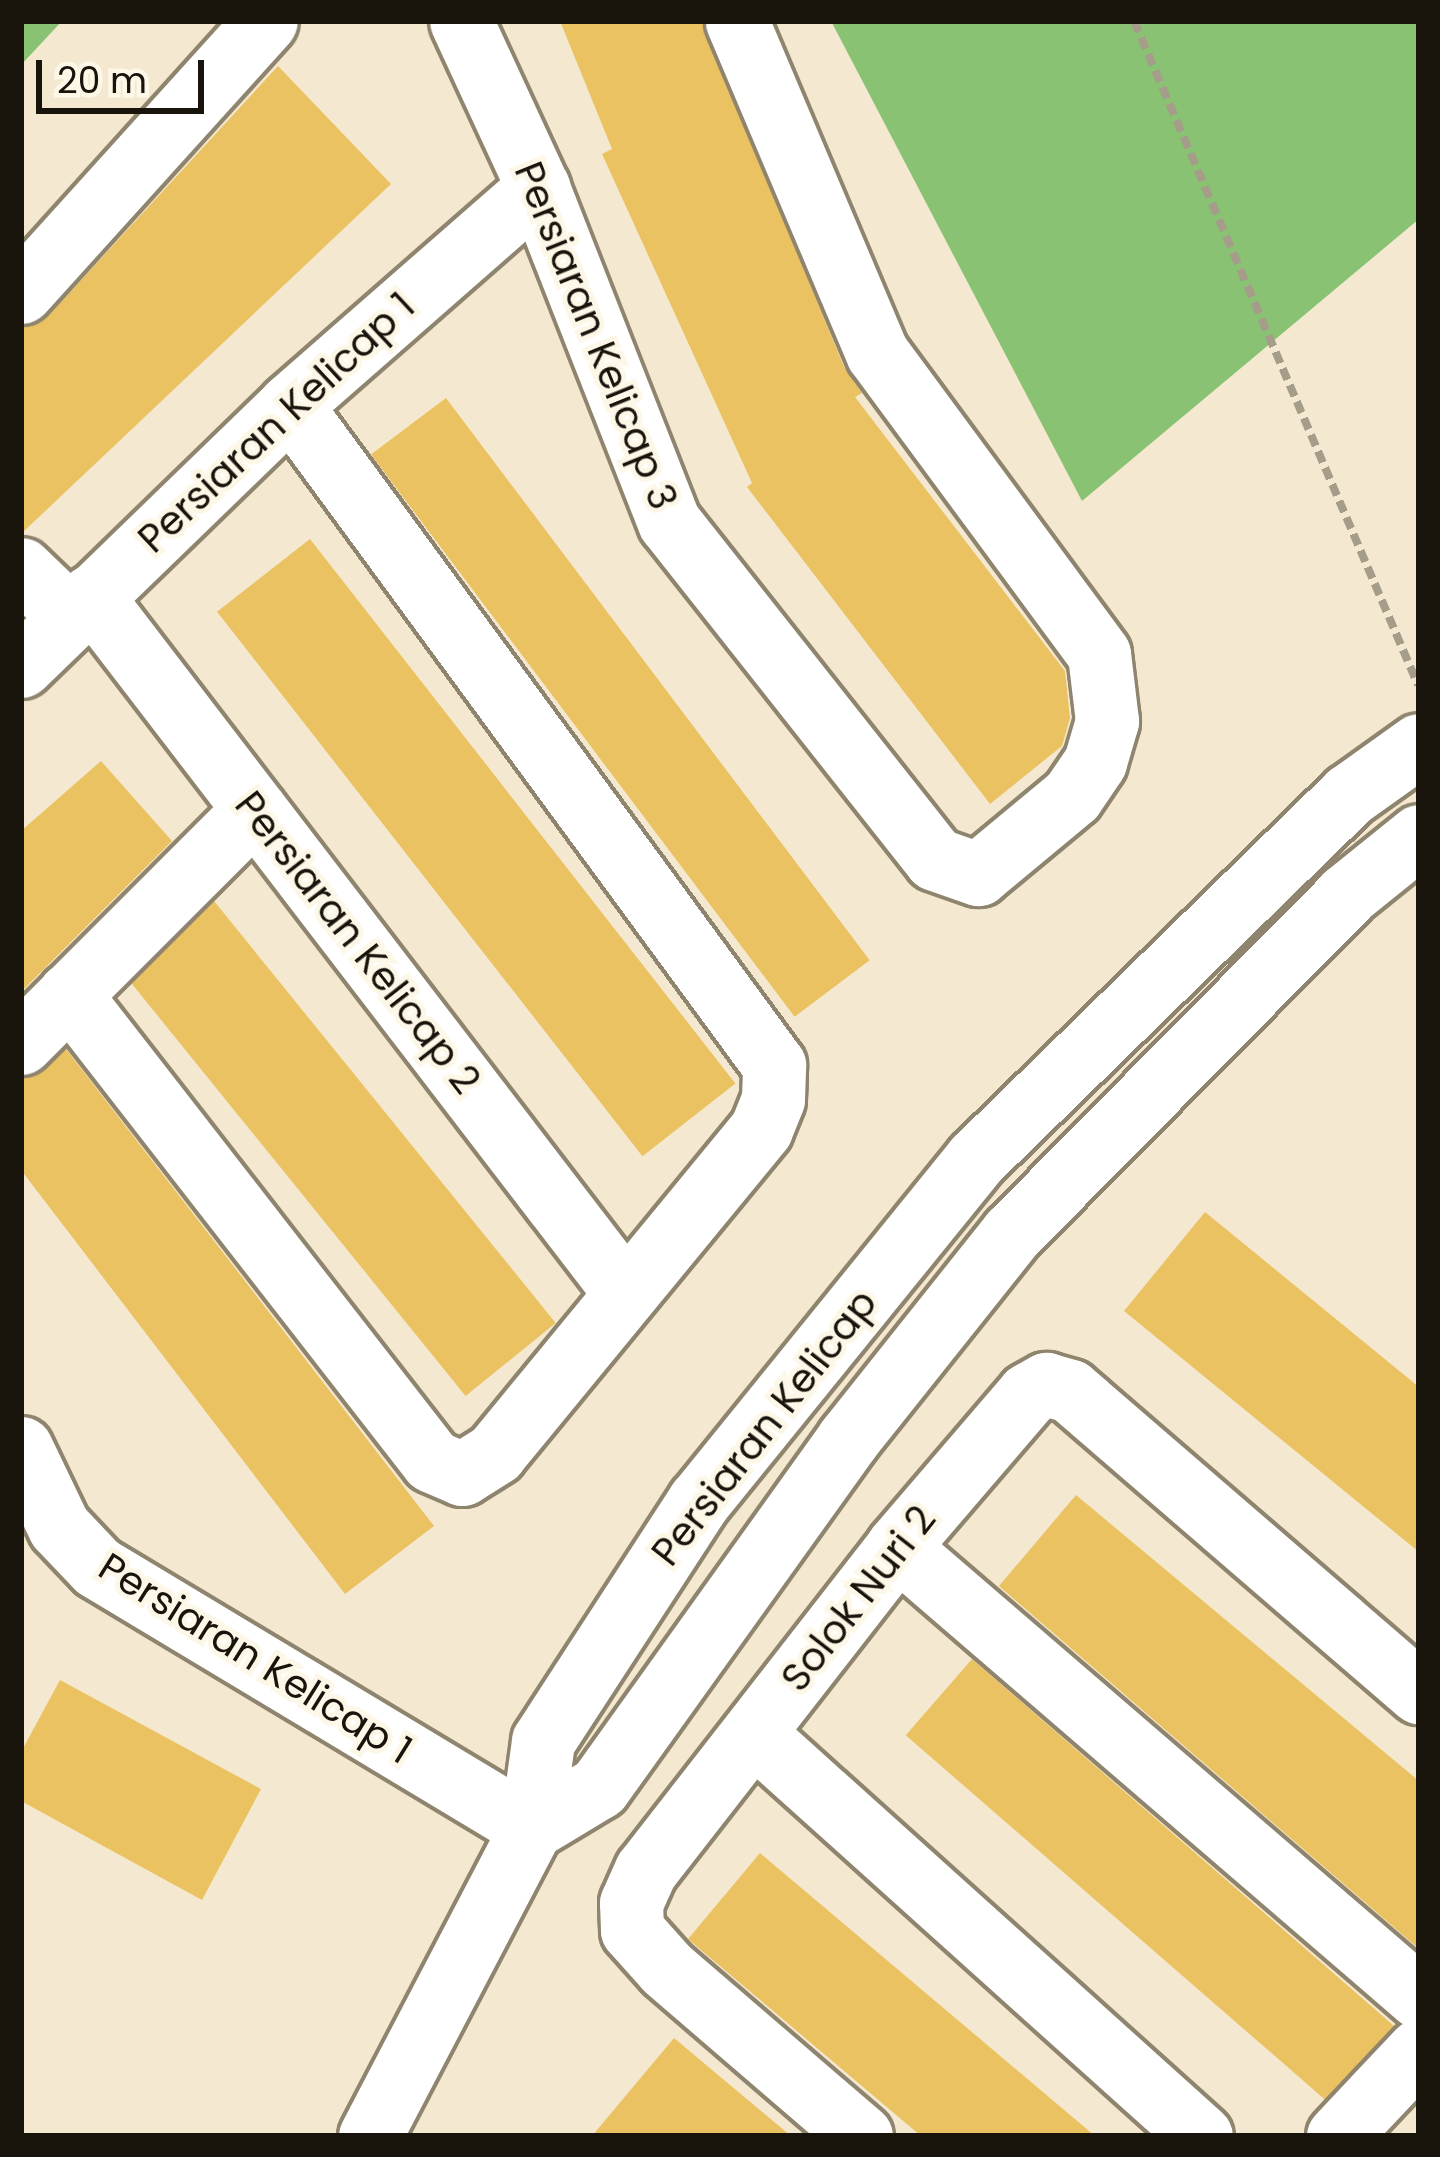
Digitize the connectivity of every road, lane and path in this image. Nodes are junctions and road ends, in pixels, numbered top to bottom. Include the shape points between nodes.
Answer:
1 (266, 21) edge
2 (461, 21) edge
3 (737, 21) edge
4 (1134, 21) edge
5 (538, 188) junction
6 (21, 292) edge
7 (290, 405) junction
8 (21, 568) edge
9 (81, 606) junction
10 (21, 666) edge
11 (1419, 687) edge
12 (1419, 745) edge
13 (254, 810) junction
14 (1419, 836) edge
15 (69, 994) junction
16 (21, 1042) edge
17 (1069, 1069) junction
18 (1120, 1122) junction
19 (623, 1290) junction
20 (21, 1448) edge
21 (897, 1547) junction
22 (1419, 1692) edge
23 (754, 1734) junction
24 (531, 1828) junction
25 (1419, 1996) edge
26 (1419, 2050) edge
27 (370, 2136) edge
28 (861, 2136) edge
29 (1201, 2136) edge
30 (1338, 2136) edge

1 - 6 street
2 - 5 street, Persiaran Kelicap 3
3 - 5 street, Persiaran Kelicap 3 via 877,353 1099,654 1107,721 1095,762 1072,796 977,874 935,859 669,522
4 - 11 path
5 - 7 street, Persiaran Kelicap 1
7 - 9 street, Persiaran Kelicap 1
7 - 19 street via 774,1065 761,1130
8 - 9 street, Persiaran Kelicap 2
9 - 10 street, Persiaran Kelicap 1
9 - 13 street, Persiaran Kelicap 2
12 - 17 street, Persiaran Kelicap via 1349,795
13 - 15 street
13 - 19 street, Persiaran Kelicap 2
14 - 18 street, Persiaran Kelicap via 1346,895
15 - 16 street
15 - 19 street via 432,1461 462,1474 495,1453
17 - 18 street
17 - 24 street, Persiaran Kelicap via 976,1159 699,1501 543,1741
18 - 24 street, Persiaran Kelicap via 1012,1233 848,1438 599,1787
20 - 24 street, Persiaran Kelicap 1 via 59,1527 97,1567
21 - 22 street, Solok Nuri 2 via 1028,1394 1046,1384 1070,1391
21 - 23 street, Solok Nuri 2
21 - 25 street
23 - 28 street, Solok Nuri 2 via 646,1870 631,1903 632,1930
23 - 29 street
24 - 27 street, Persiaran Kelicap
26 - 30 street

